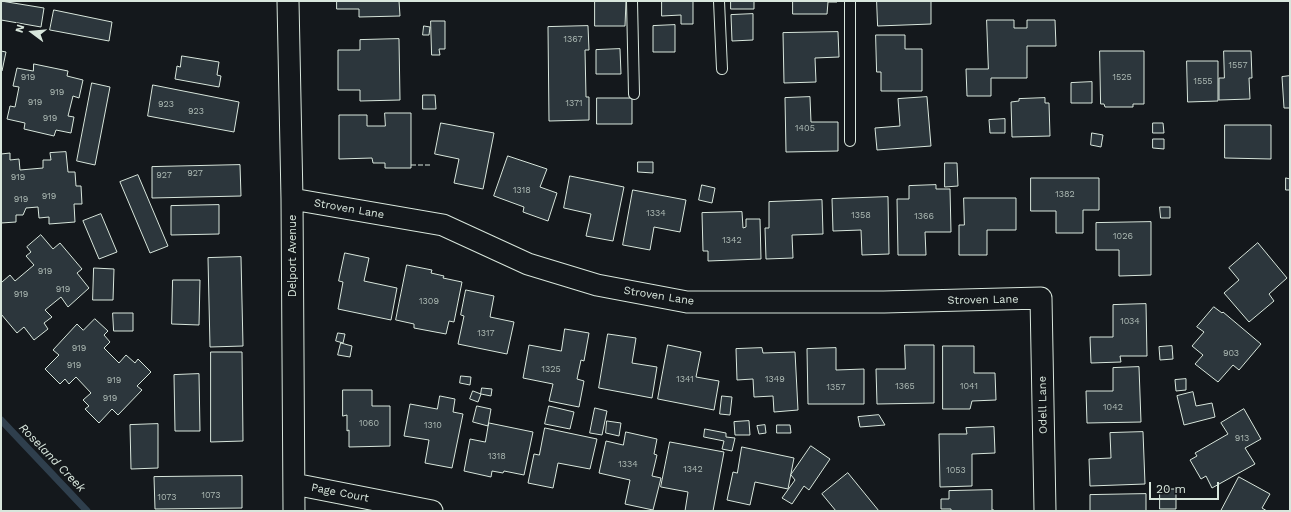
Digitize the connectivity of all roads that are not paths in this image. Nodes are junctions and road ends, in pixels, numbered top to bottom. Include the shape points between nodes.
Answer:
1 (288, 1) edge
2 (632, 1) edge
3 (719, 1) edge
4 (850, 1) edge
5 (722, 69) dead end
6 (634, 94) dead end
7 (850, 141) dead end
8 (292, 199) junction
9 (1041, 298) joint
10 (294, 484) junction
11 (294, 511) edge
12 (432, 511) edge
13 (1045, 511) edge

1 - 8 street, Delport Avenue
2 - 6 lane
3 - 5 lane
4 - 7 lane
8 - 9 street, Stroven Lane via 443,225 528,264 597,285 687,302 884,302
8 - 10 street, Delport Avenue
9 - 13 street, Odell Lane
10 - 11 street, Delport Avenue
10 - 12 street, Page Court

